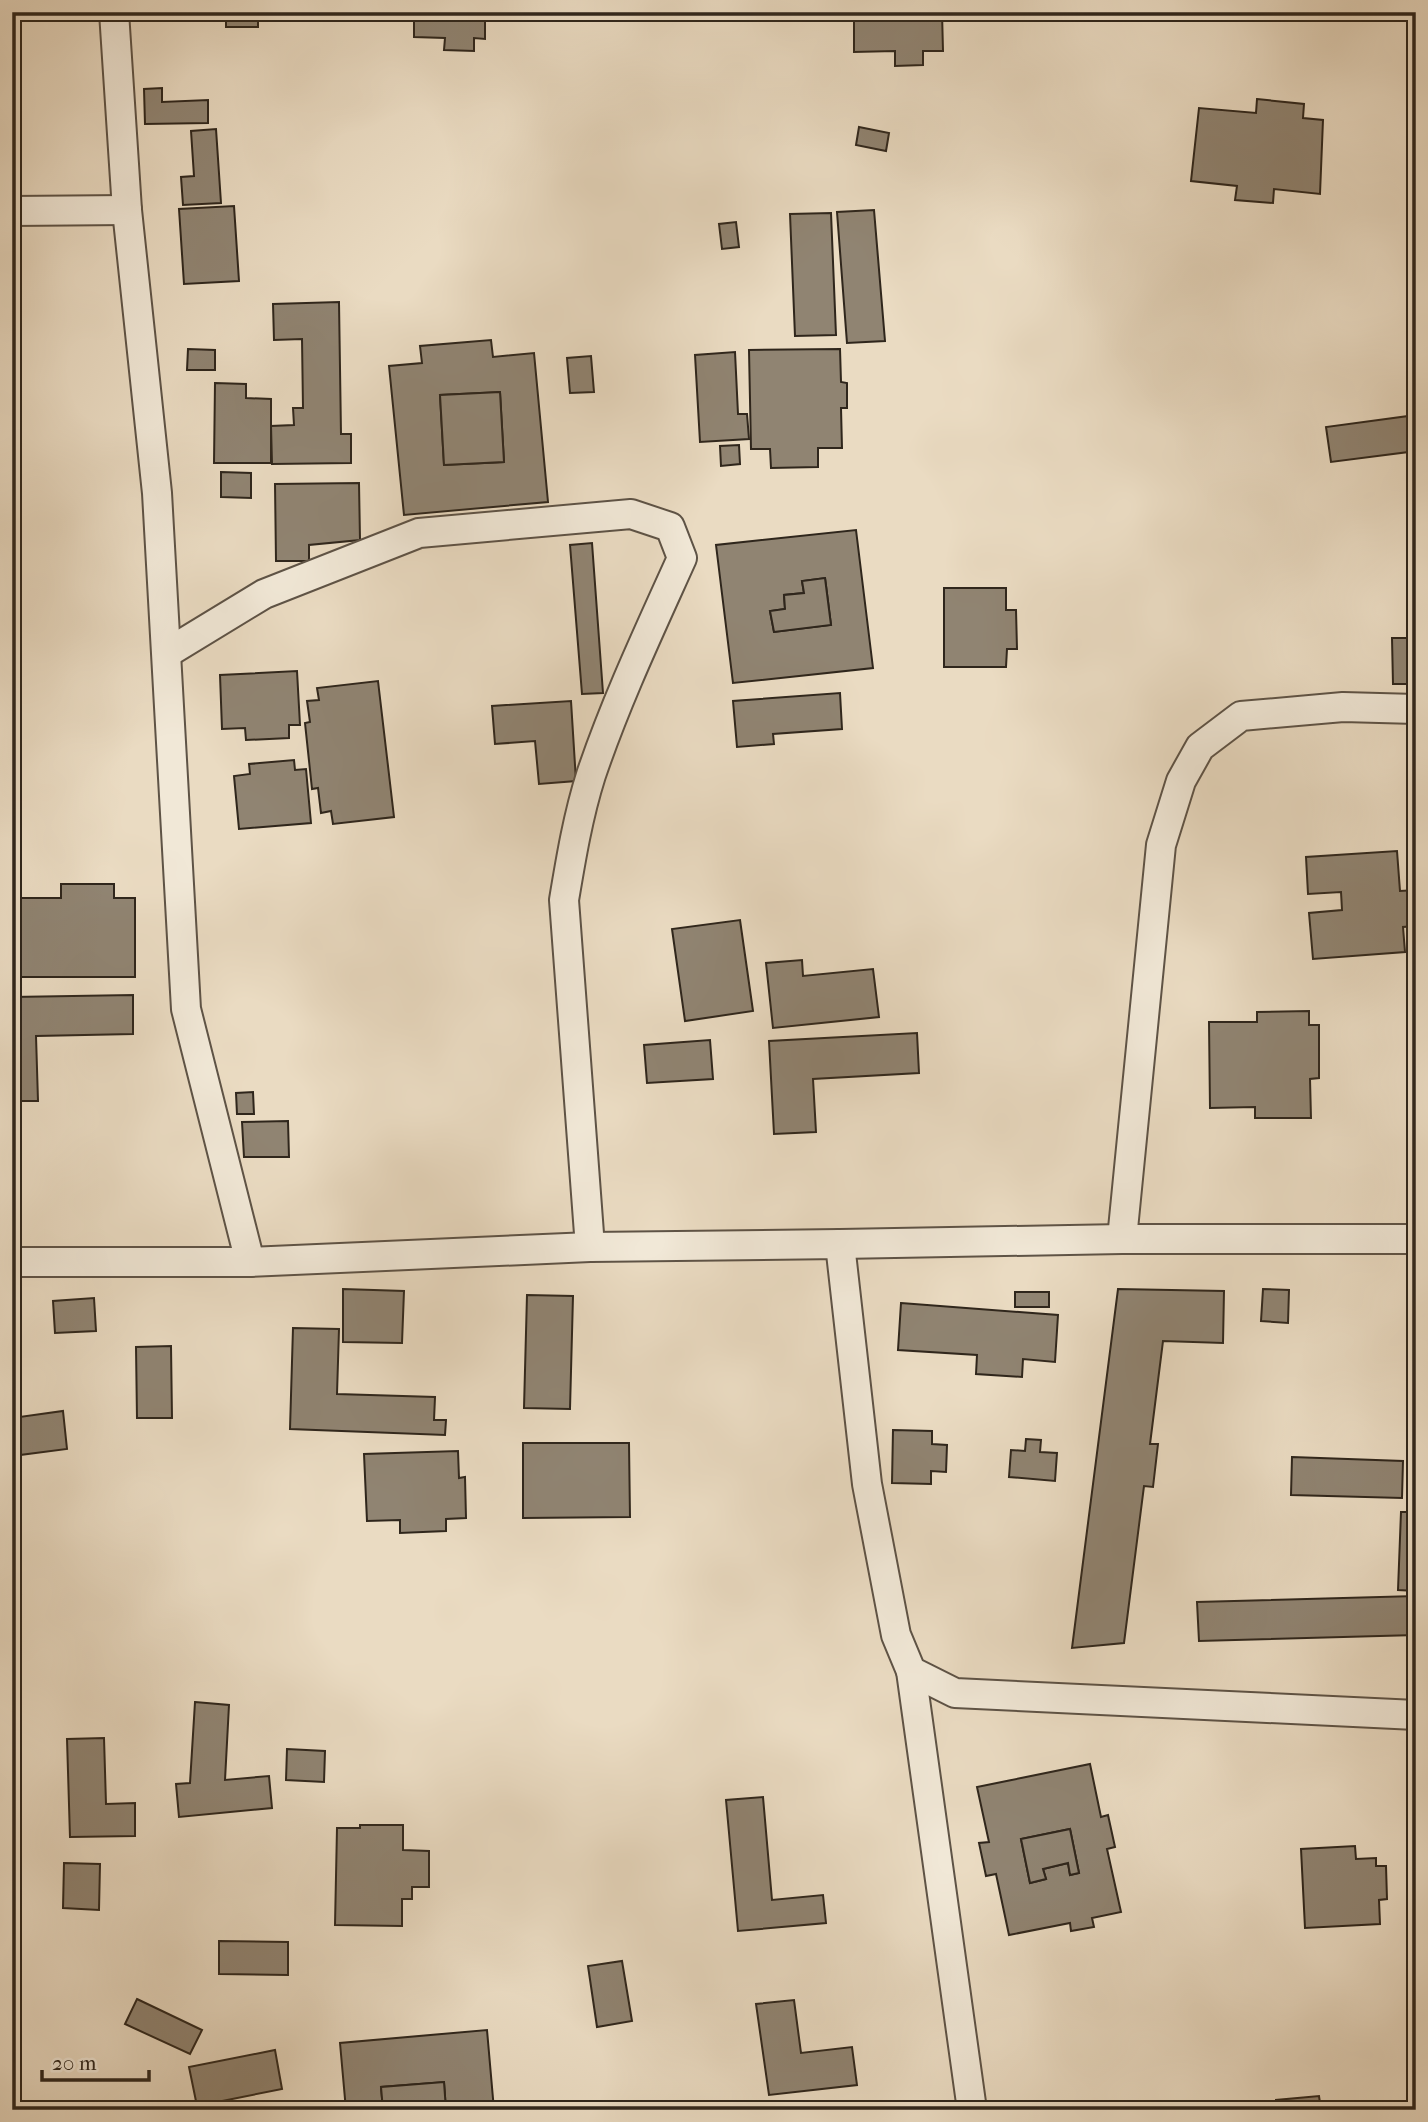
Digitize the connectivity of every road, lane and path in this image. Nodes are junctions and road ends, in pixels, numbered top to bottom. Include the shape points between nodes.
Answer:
1 (114, 12) edge
2 (127, 210) junction
3 (12, 211) edge
4 (167, 653) junction
5 (1416, 709) edge
6 (1122, 1239) junction
7 (1416, 1239) edge
8 (840, 1244) junction
9 (590, 1247) junction
10 (12, 1262) edge
11 (250, 1262) junction
12 (911, 1671) junction
13 (1416, 1715) edge
14 (972, 2110) edge

1 - 2 street
2 - 3 street
2 - 4 street via 157,493
4 - 9 street via 264,594 419,533 631,514 670,527 682,558 591,775 564,900
4 - 11 street via 187,1009
5 - 6 street via 1343,707 1241,716 1200,747 1181,780 1161,845
6 - 7 street
6 - 8 street
8 - 9 street
8 - 12 street via 867,1484 896,1635
9 - 11 street
10 - 11 street
12 - 13 street via 955,1693
12 - 14 street

